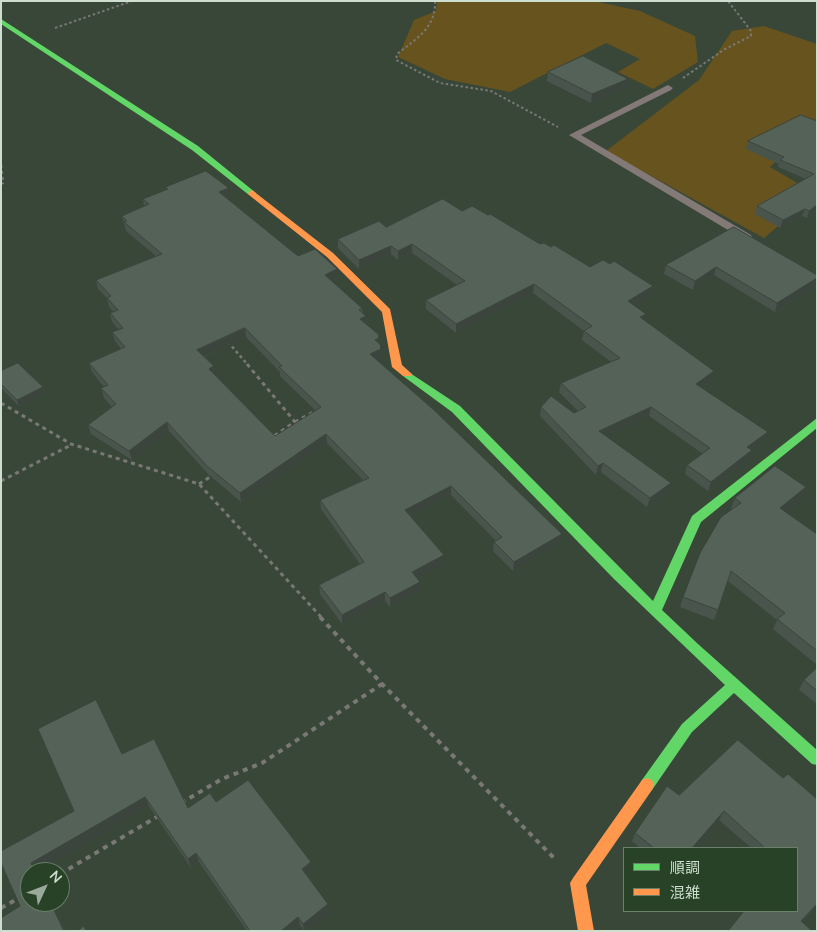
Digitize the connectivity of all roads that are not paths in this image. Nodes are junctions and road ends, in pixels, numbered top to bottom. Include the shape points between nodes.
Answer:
1 (1, 21) edge
2 (668, 88) road end
3 (758, 244) edge
4 (817, 422) edge
5 (655, 611) junction
6 (733, 686) junction
7 (817, 759) edge
8 (586, 931) edge

1 - 5 street via 195,148 330,254 387,311 397,367 456,409
2 - 3 lane via 574,135
4 - 5 street via 696,519
5 - 6 street
6 - 7 street
6 - 8 street via 687,728 578,883

